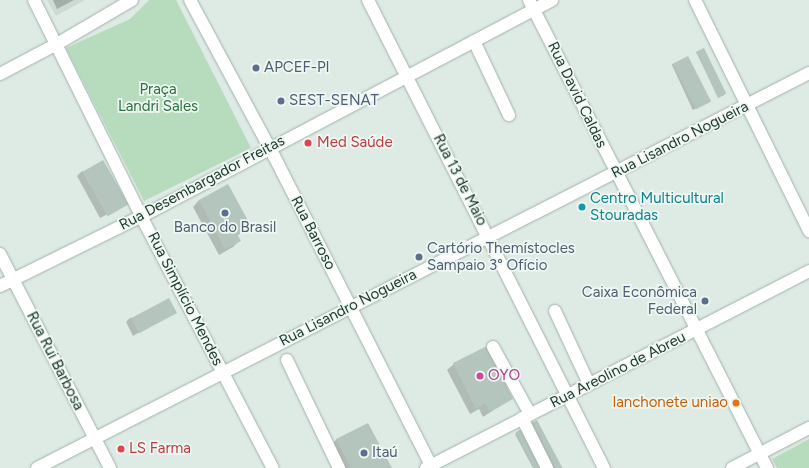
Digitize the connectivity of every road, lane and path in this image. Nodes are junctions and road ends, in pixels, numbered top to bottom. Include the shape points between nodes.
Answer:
1 (34, 0) edge
2 (132, 0) edge
3 (190, 0) edge
4 (368, 0) edge
5 (552, 0) edge
6 (695, 0) edge
7 (532, 5) edge
8 (474, 41) junction
9 (57, 44) junction
10 (809, 72) edge
11 (0, 74) edge
12 (407, 75) junction
13 (747, 105) junction
14 (509, 115) dead end
15 (269, 148) junction
16 (615, 173) junction
17 (141, 216) junction
18 (809, 231) edge
19 (489, 237) junction
20 (0, 254) edge
21 (809, 271) edge
22 (14, 279) junction
23 (0, 286) edge
24 (352, 307) junction
25 (556, 310) dead end
26 (697, 330) junction
27 (492, 347) dead end
28 (287, 360) dead end
29 (222, 371) junction
30 (589, 384) junction
31 (567, 395) junction
32 (526, 416) junction
33 (809, 428) edge
34 (94, 438) junction
35 (759, 454) junction
36 (430, 467) edge
37 (38, 468) edge
38 (110, 468) edge
39 (273, 468) edge
40 (339, 468) edge
41 (548, 468) edge
42 (604, 468) edge
43 (732, 468) edge
44 (767, 468) edge

1 - 9 street, Rua Simplício Mendes
2 - 9 street
3 - 15 street, Rua Barroso
4 - 12 street, Rua 13 de Maio
5 - 7 street, Rua Desembargador Freitas
6 - 13 street
7 - 8 street, Rua Desembargador Freitas
7 - 16 street, Rua David Caldas
8 - 12 street, Rua Desembargador Freitas
8 - 14 street
9 - 11 street
9 - 17 street, Rua Simplício Mendes
10 - 13 street, Rua Lisandro Nogueira
12 - 15 street, Rua Desembargador Freitas
12 - 19 street, Rua 13 de Maio
13 - 16 street, Rua Lisandro Nogueira
13 - 18 street
15 - 17 street, Rua Desembargador Freitas
15 - 24 street, Rua Barroso
16 - 19 street, Rua Lisandro Nogueira
16 - 26 street, Rua David Caldas
17 - 22 street, Rua Desembargador Freitas
17 - 29 street, Rua Simplício Mendes
19 - 24 street, Rua Lisandro Nogueira
19 - 31 street, Rua 13 de Maio
20 - 22 street, Rua Rui Barbosa
21 - 26 street, Rua Areolino de Abreu
22 - 23 street, Rua Desembargador Freitas
22 - 34 street, Rua Rui Barbosa
24 - 29 street, Rua Lisandro Nogueira
24 - 36 street, Rua Barroso
25 - 30 street
26 - 30 street, Rua Areolino de Abreu
26 - 35 street, Rua David Caldas
27 - 32 street
28 - 40 street
29 - 34 street, Rua Lisandro Nogueira
29 - 39 street, Rua Simplício Mendes
30 - 31 street, Rua Areolino de Abreu
31 - 32 street, Rua Areolino de Abreu
31 - 42 street, Rua 13 de Maio
32 - 36 street, Rua Areolino de Abreu
32 - 41 street
33 - 35 street
34 - 37 street, Rua Lisandro Nogueira
34 - 38 street, Rua Rui Barbosa
35 - 43 street
35 - 44 street, Rua David Caldas

